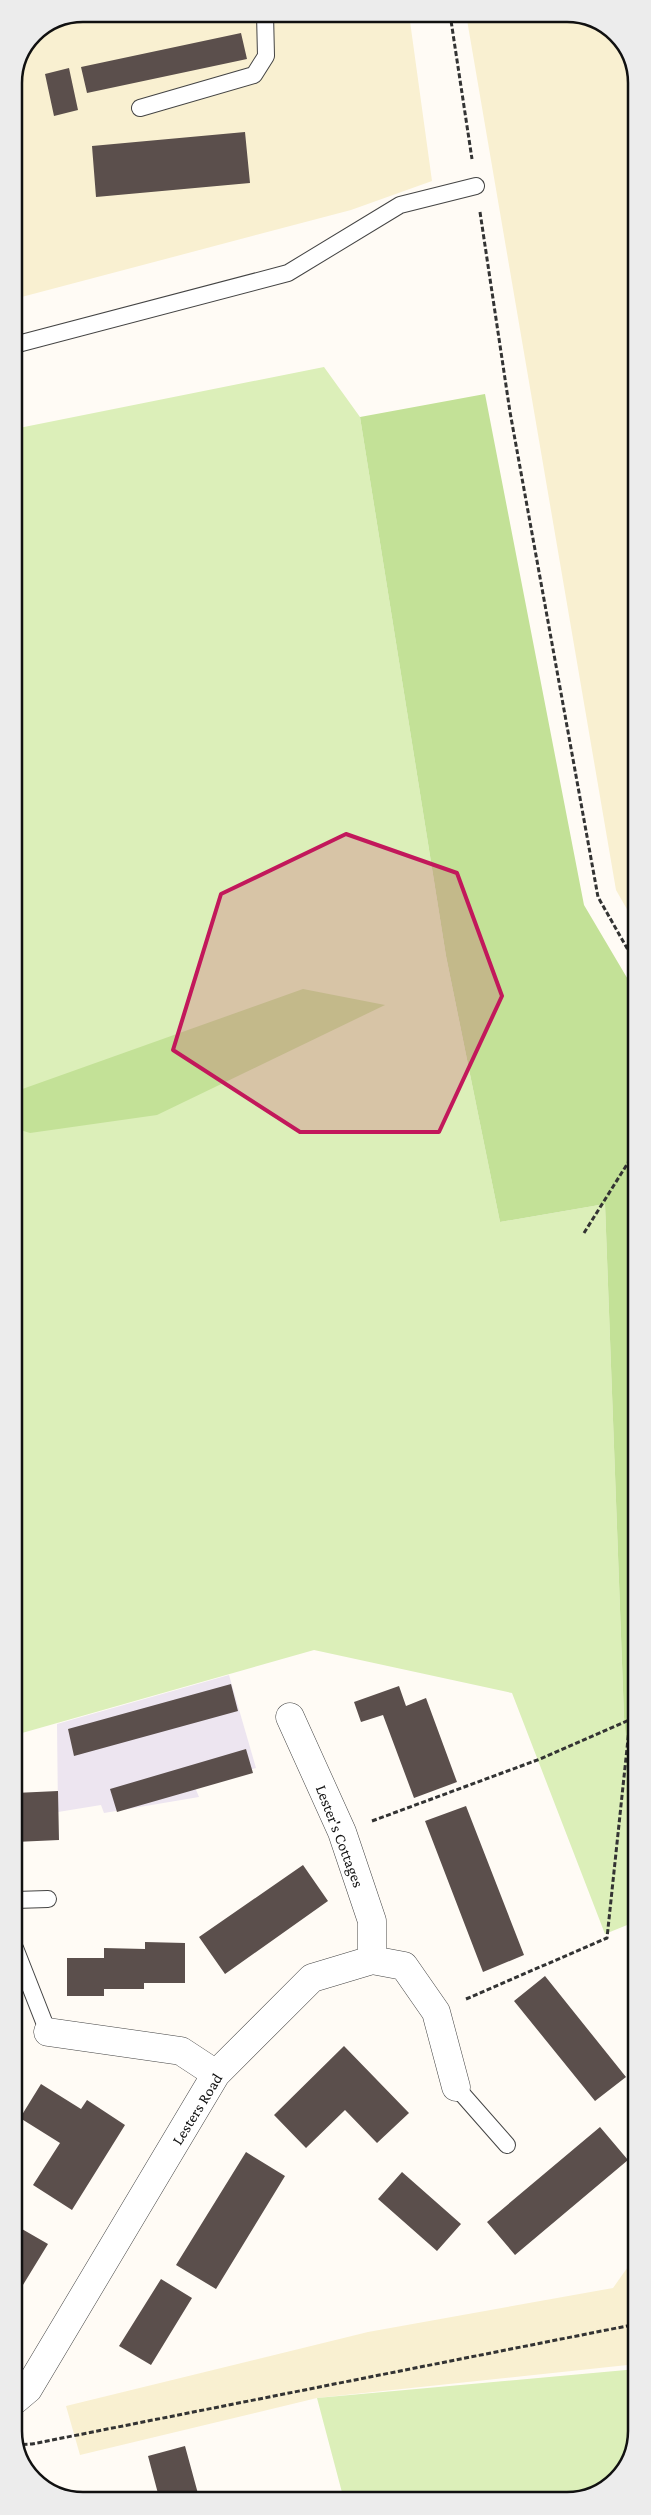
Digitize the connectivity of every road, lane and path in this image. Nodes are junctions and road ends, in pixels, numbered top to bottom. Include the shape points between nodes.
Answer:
1 (265, 22) edge
2 (451, 23) edge
3 (140, 108) dead end
4 (476, 186) junction
5 (22, 343) edge
6 (628, 950) edge
7 (628, 1163) edge
8 (584, 1234) dead end
9 (290, 1716) dead end
10 (628, 1721) edge
11 (628, 1739) edge
12 (342, 1832) junction
13 (48, 1899) dead end
14 (22, 1900) edge
15 (372, 1960) junction
16 (22, 1966) edge
17 (436, 2012) junction
18 (48, 2032) joint
19 (216, 2074) junction
20 (456, 2087) joint
21 (507, 2145) dead end
22 (628, 2326) edge
23 (22, 2394) edge
24 (24, 2444) edge

1 - 3 lane via 266,56 254,75
2 - 4 path
4 - 5 lane via 400,205 288,272
4 - 6 path via 510,412 598,897
7 - 8 path
9 - 12 street, Lester's Cottages
10 - 12 path via 540,1759
11 - 17 path via 607,1938
12 - 15 street, Lester's Cottages via 372,1921
13 - 14 lane
15 - 17 street, Lesters Road via 404,1966
15 - 19 street, Lesters Road via 312,1978
16 - 18 lane
17 - 20 street, Lesters Road
18 - 19 street via 181,2051
19 - 23 street, Lesters Road
20 - 21 lane
22 - 24 path

